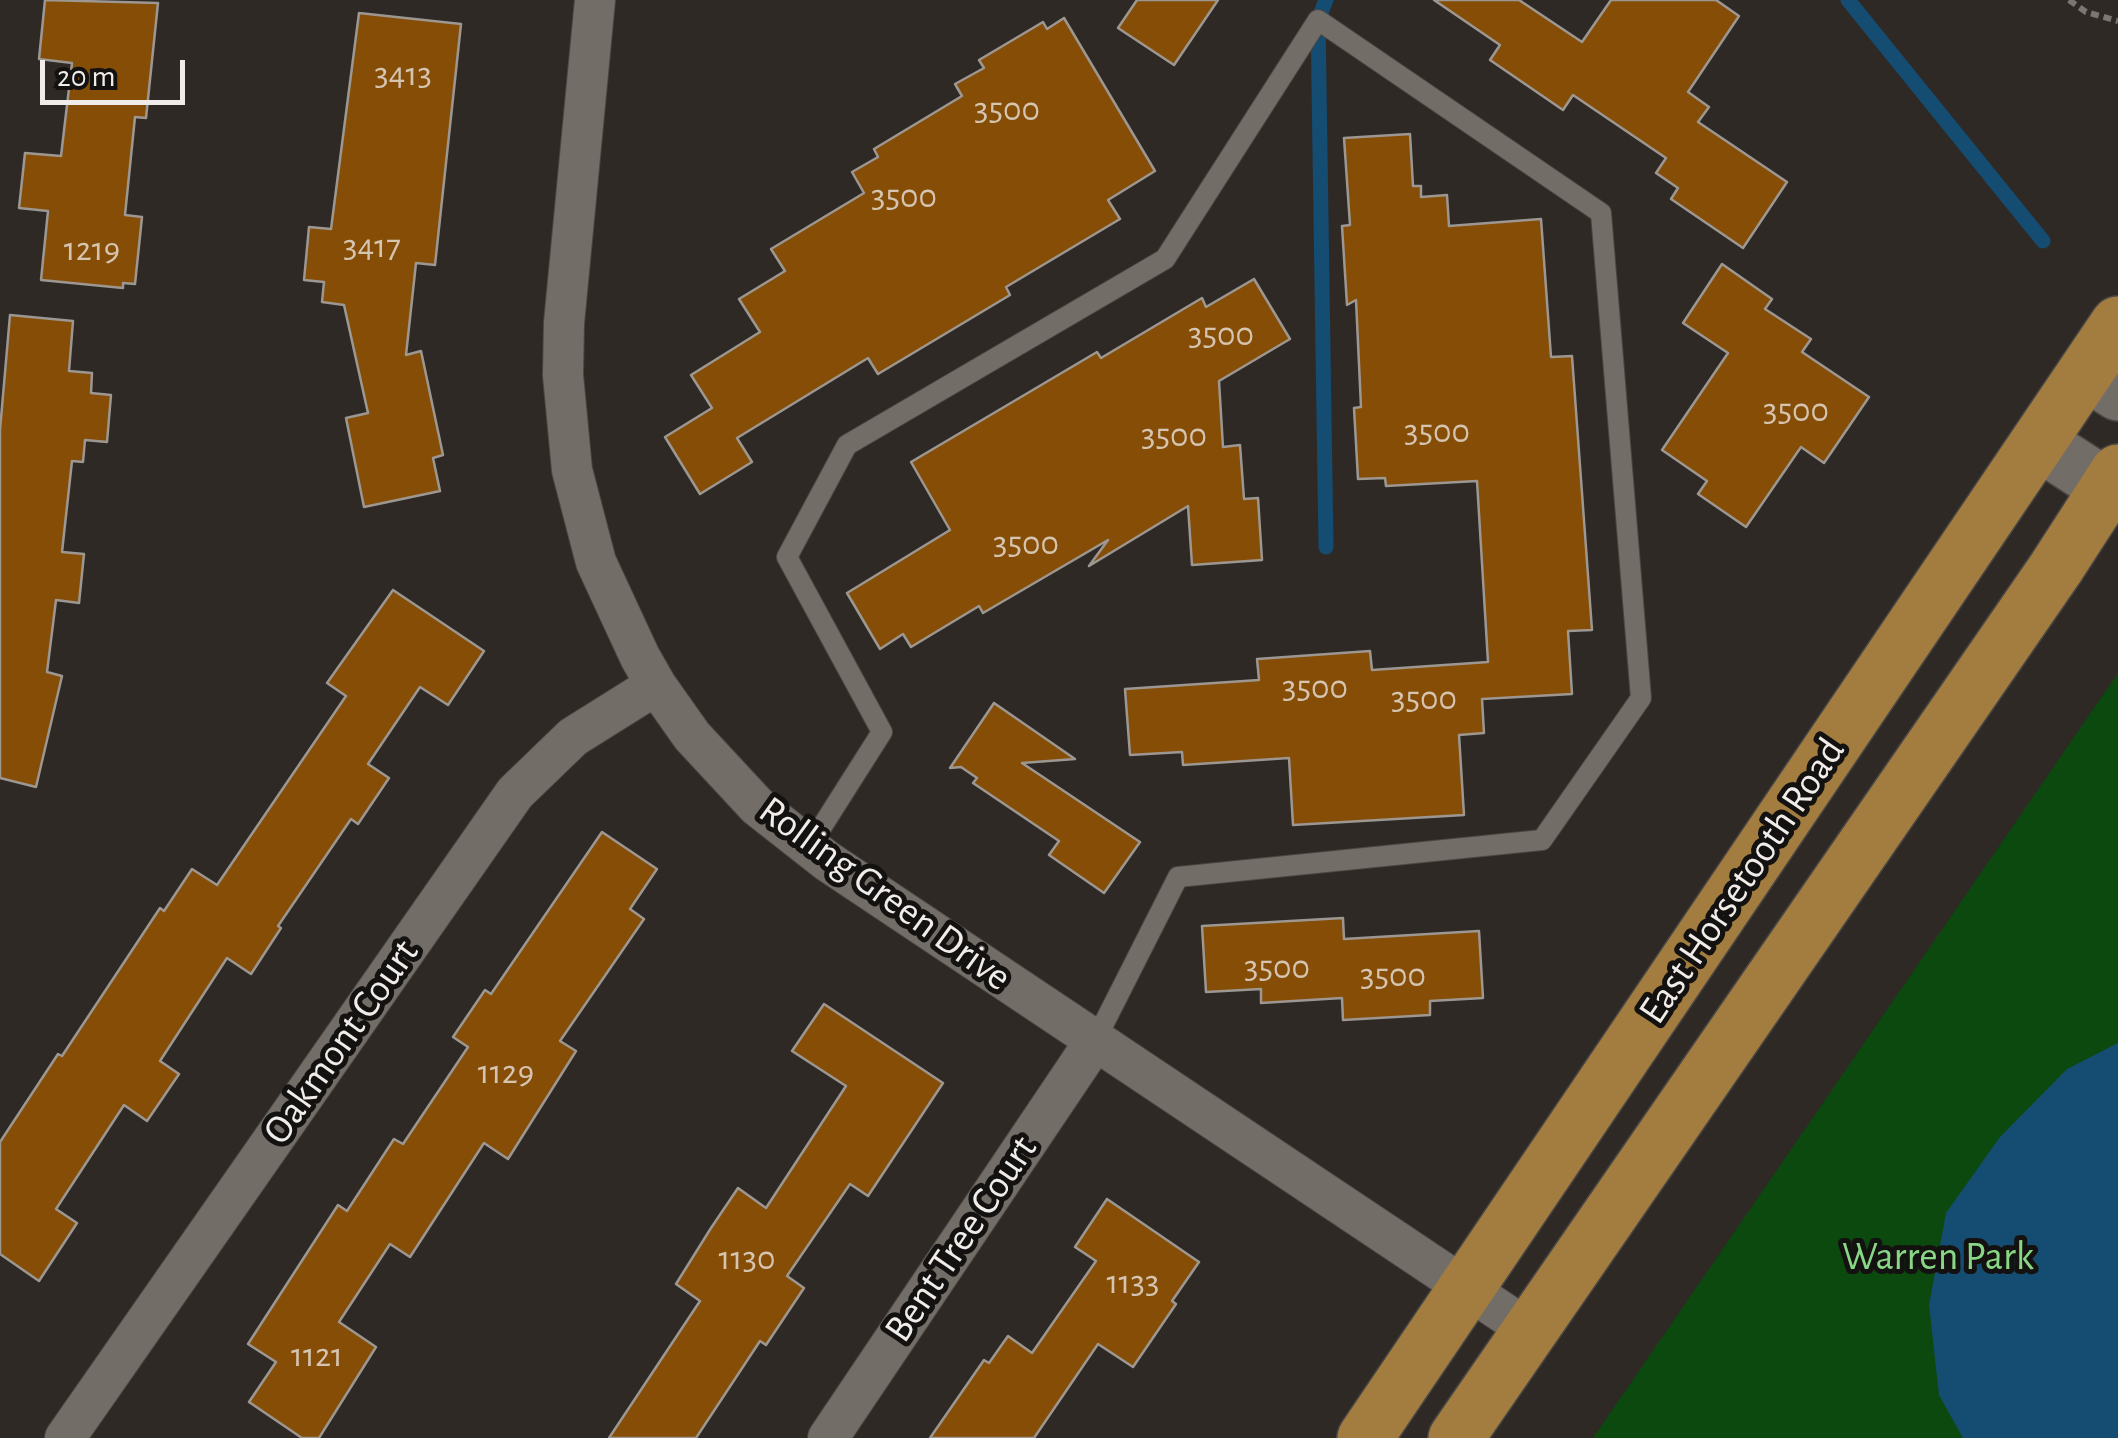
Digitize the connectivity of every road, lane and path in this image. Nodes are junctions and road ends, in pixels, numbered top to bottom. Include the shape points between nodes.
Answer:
1 (595, 0) edge
2 (2069, 0) edge
3 (2118, 21) edge
4 (2118, 324) edge
5 (2103, 383) edge
6 (2039, 443) junction
7 (2114, 485) edge
8 (656, 685) junction
9 (808, 846) junction
10 (1094, 1041) junction
11 (1466, 1290) junction
12 (1529, 1330) junction
13 (65, 1438) edge
14 (828, 1438) edge
15 (1365, 1438) edge
16 (1456, 1438) edge

1 - 8 street, Rolling Green Drive via 563,375 572,470 596,562
2 - 3 path
4 - 5 main road, East Horsetooth Road
5 - 6 main road, East Horsetooth Road
6 - 7 main road
6 - 11 main road, East Horsetooth Road
7 - 12 main road, East Horsetooth Road
8 - 9 street, Rolling Green Drive via 739,787
8 - 13 street, Oakmont Court via 573,737 515,793
9 - 10 street, Rolling Green Drive
9 - 10 lane via 882,732 787,557 846,445 1165,259 1318,20 1601,213 1641,698 1542,840 1178,877
10 - 11 street, Rolling Green Drive
10 - 14 street, Bent Tree Court
11 - 12 street, Rolling Green Drive
11 - 15 main road, East Horsetooth Road
12 - 16 main road, East Horsetooth Road

